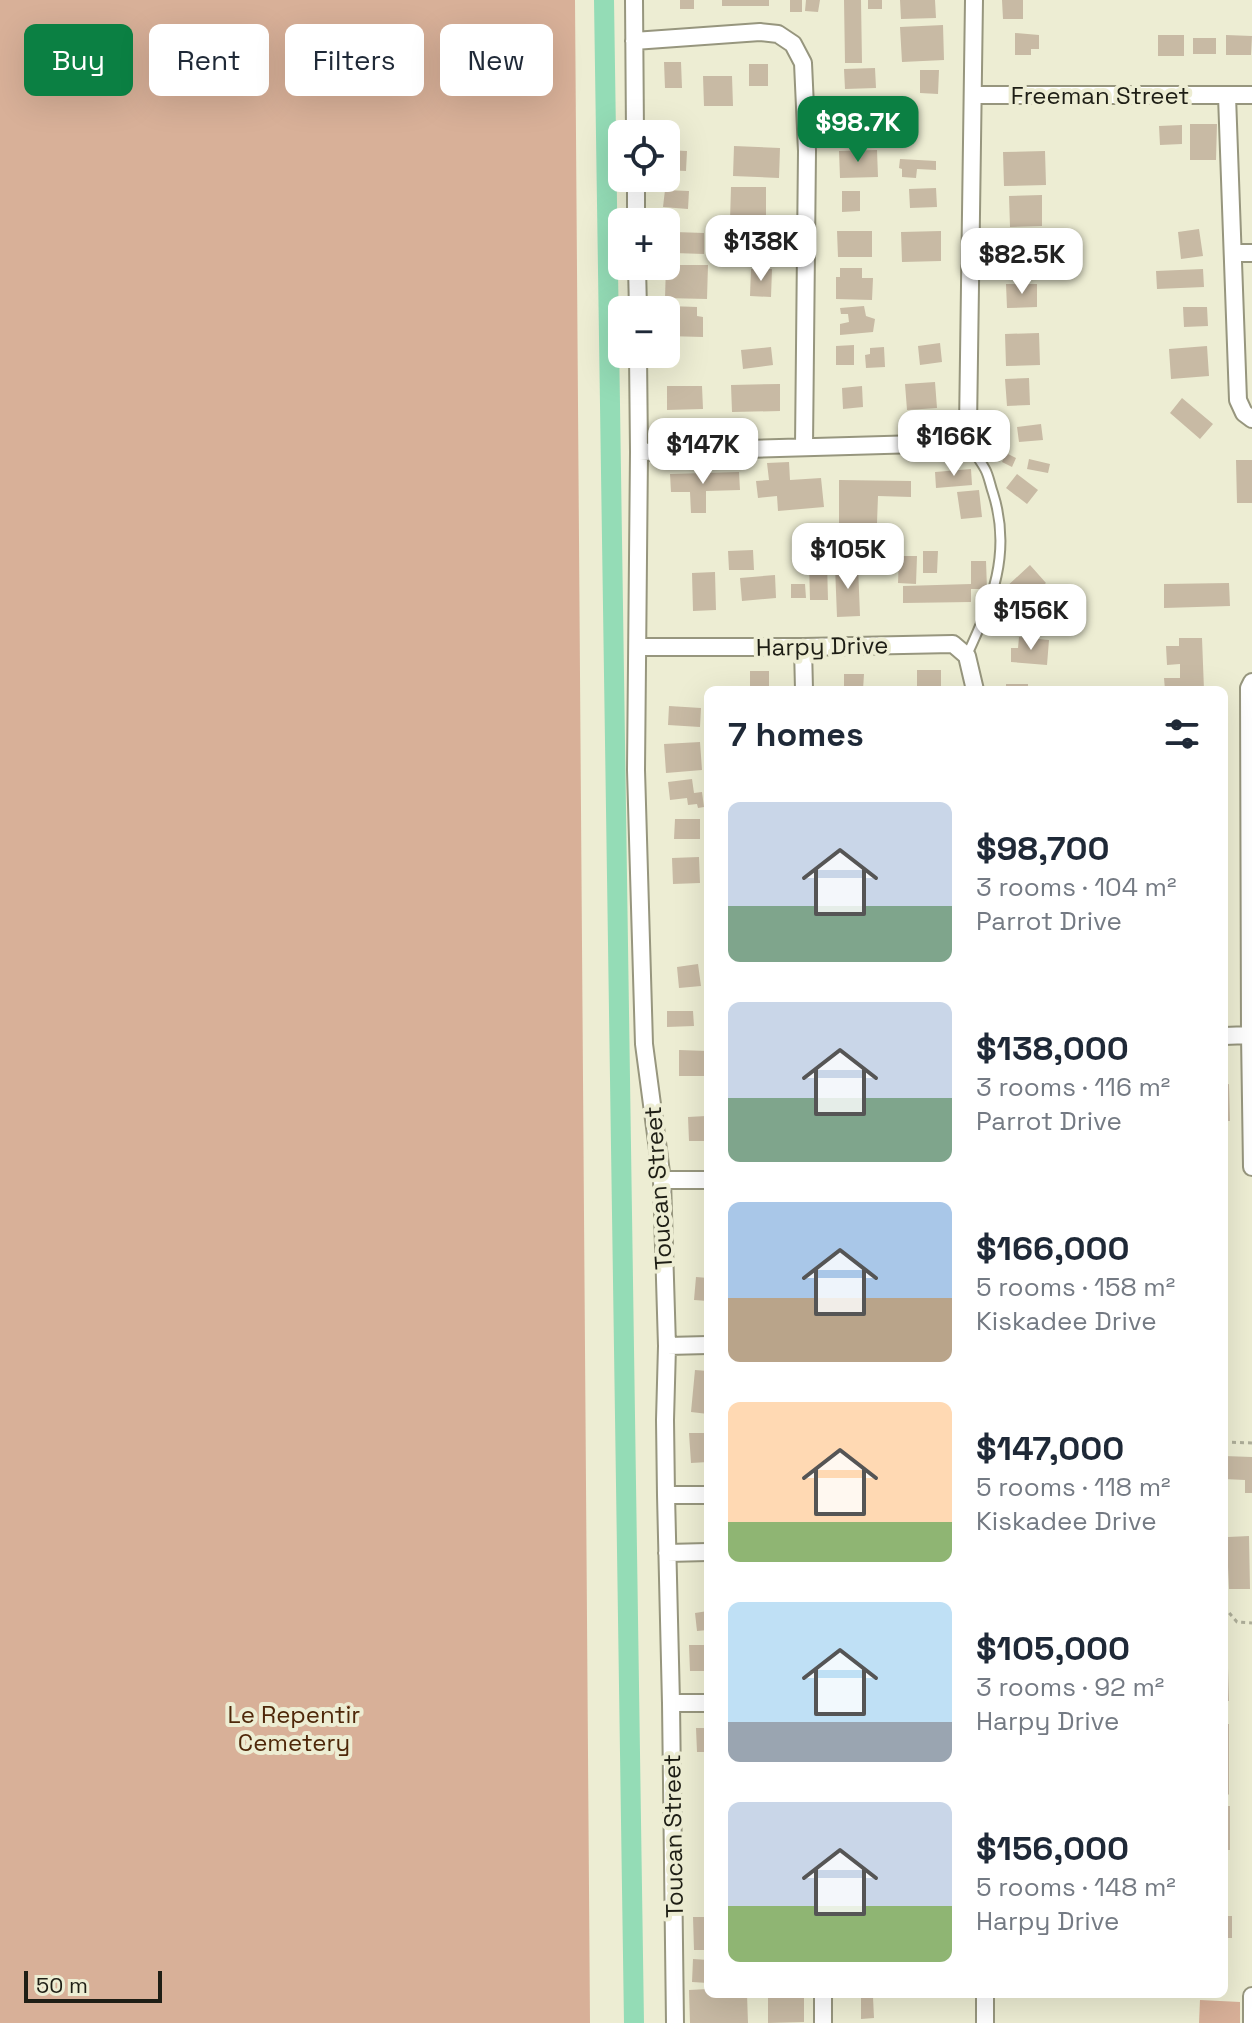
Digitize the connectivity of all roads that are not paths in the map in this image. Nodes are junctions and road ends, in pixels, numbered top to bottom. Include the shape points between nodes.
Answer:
1 (634, 0) edge
2 (974, 0) edge
3 (634, 41) junction
4 (974, 95) junction
5 (1252, 95) edge
6 (1227, 96) junction
7 (635, 120) edge
8 (1233, 253) junction
9 (1252, 253) edge
10 (638, 368) edge
11 (1252, 419) edge
12 (964, 438) junction
13 (804, 446) junction
14 (639, 452) junction
15 (638, 647) junction
16 (803, 647) junction
17 (967, 656) junction
18 (1252, 682) edge
19 (804, 686) edge
20 (974, 686) edge
21 (1251, 832) edge
22 (1250, 1035) junction
23 (1228, 1036) edge
24 (1252, 1167) edge
25 (662, 1180) junction
26 (704, 1180) edge
27 (704, 1345) edge
28 (667, 1346) junction
29 (666, 1495) junction
30 (704, 1495) edge
31 (704, 1552) edge
32 (667, 1553) junction
33 (671, 1703) junction
34 (704, 1703) edge
35 (1252, 1996) edge
36 (823, 1998) edge
37 (985, 1998) edge
38 (675, 2023) edge
39 (823, 2023) edge
40 (985, 2023) edge
41 (1252, 2023) edge

1 - 3 street
2 - 4 street
3 - 7 street
3 - 13 street via 778,34 793,44 803,63
4 - 6 street, Freeman Street
4 - 12 street
5 - 6 street, Freeman Street
6 - 8 street
8 - 9 street
8 - 11 street via 1238,400
10 - 14 street, Toucan Street
12 - 13 street via 954,443
12 - 17 lane via 985,470 1002,537 985,616
13 - 14 street
14 - 15 street, Toucan Street
15 - 16 street, Harpy Drive
15 - 25 street, Toucan Street via 644,1044
16 - 17 street, Harpy Drive via 953,644
16 - 19 street
17 - 20 street
18 - 21 street
21 - 22 street
22 - 23 street
22 - 24 street
25 - 26 street
25 - 28 street, Toucan Street
27 - 28 street
28 - 29 street, Toucan Street
29 - 30 street
29 - 32 street, Toucan Street
31 - 32 street
32 - 33 street, Toucan Street
33 - 34 street
33 - 38 street, Toucan Street
35 - 41 street
36 - 39 street
37 - 40 street

